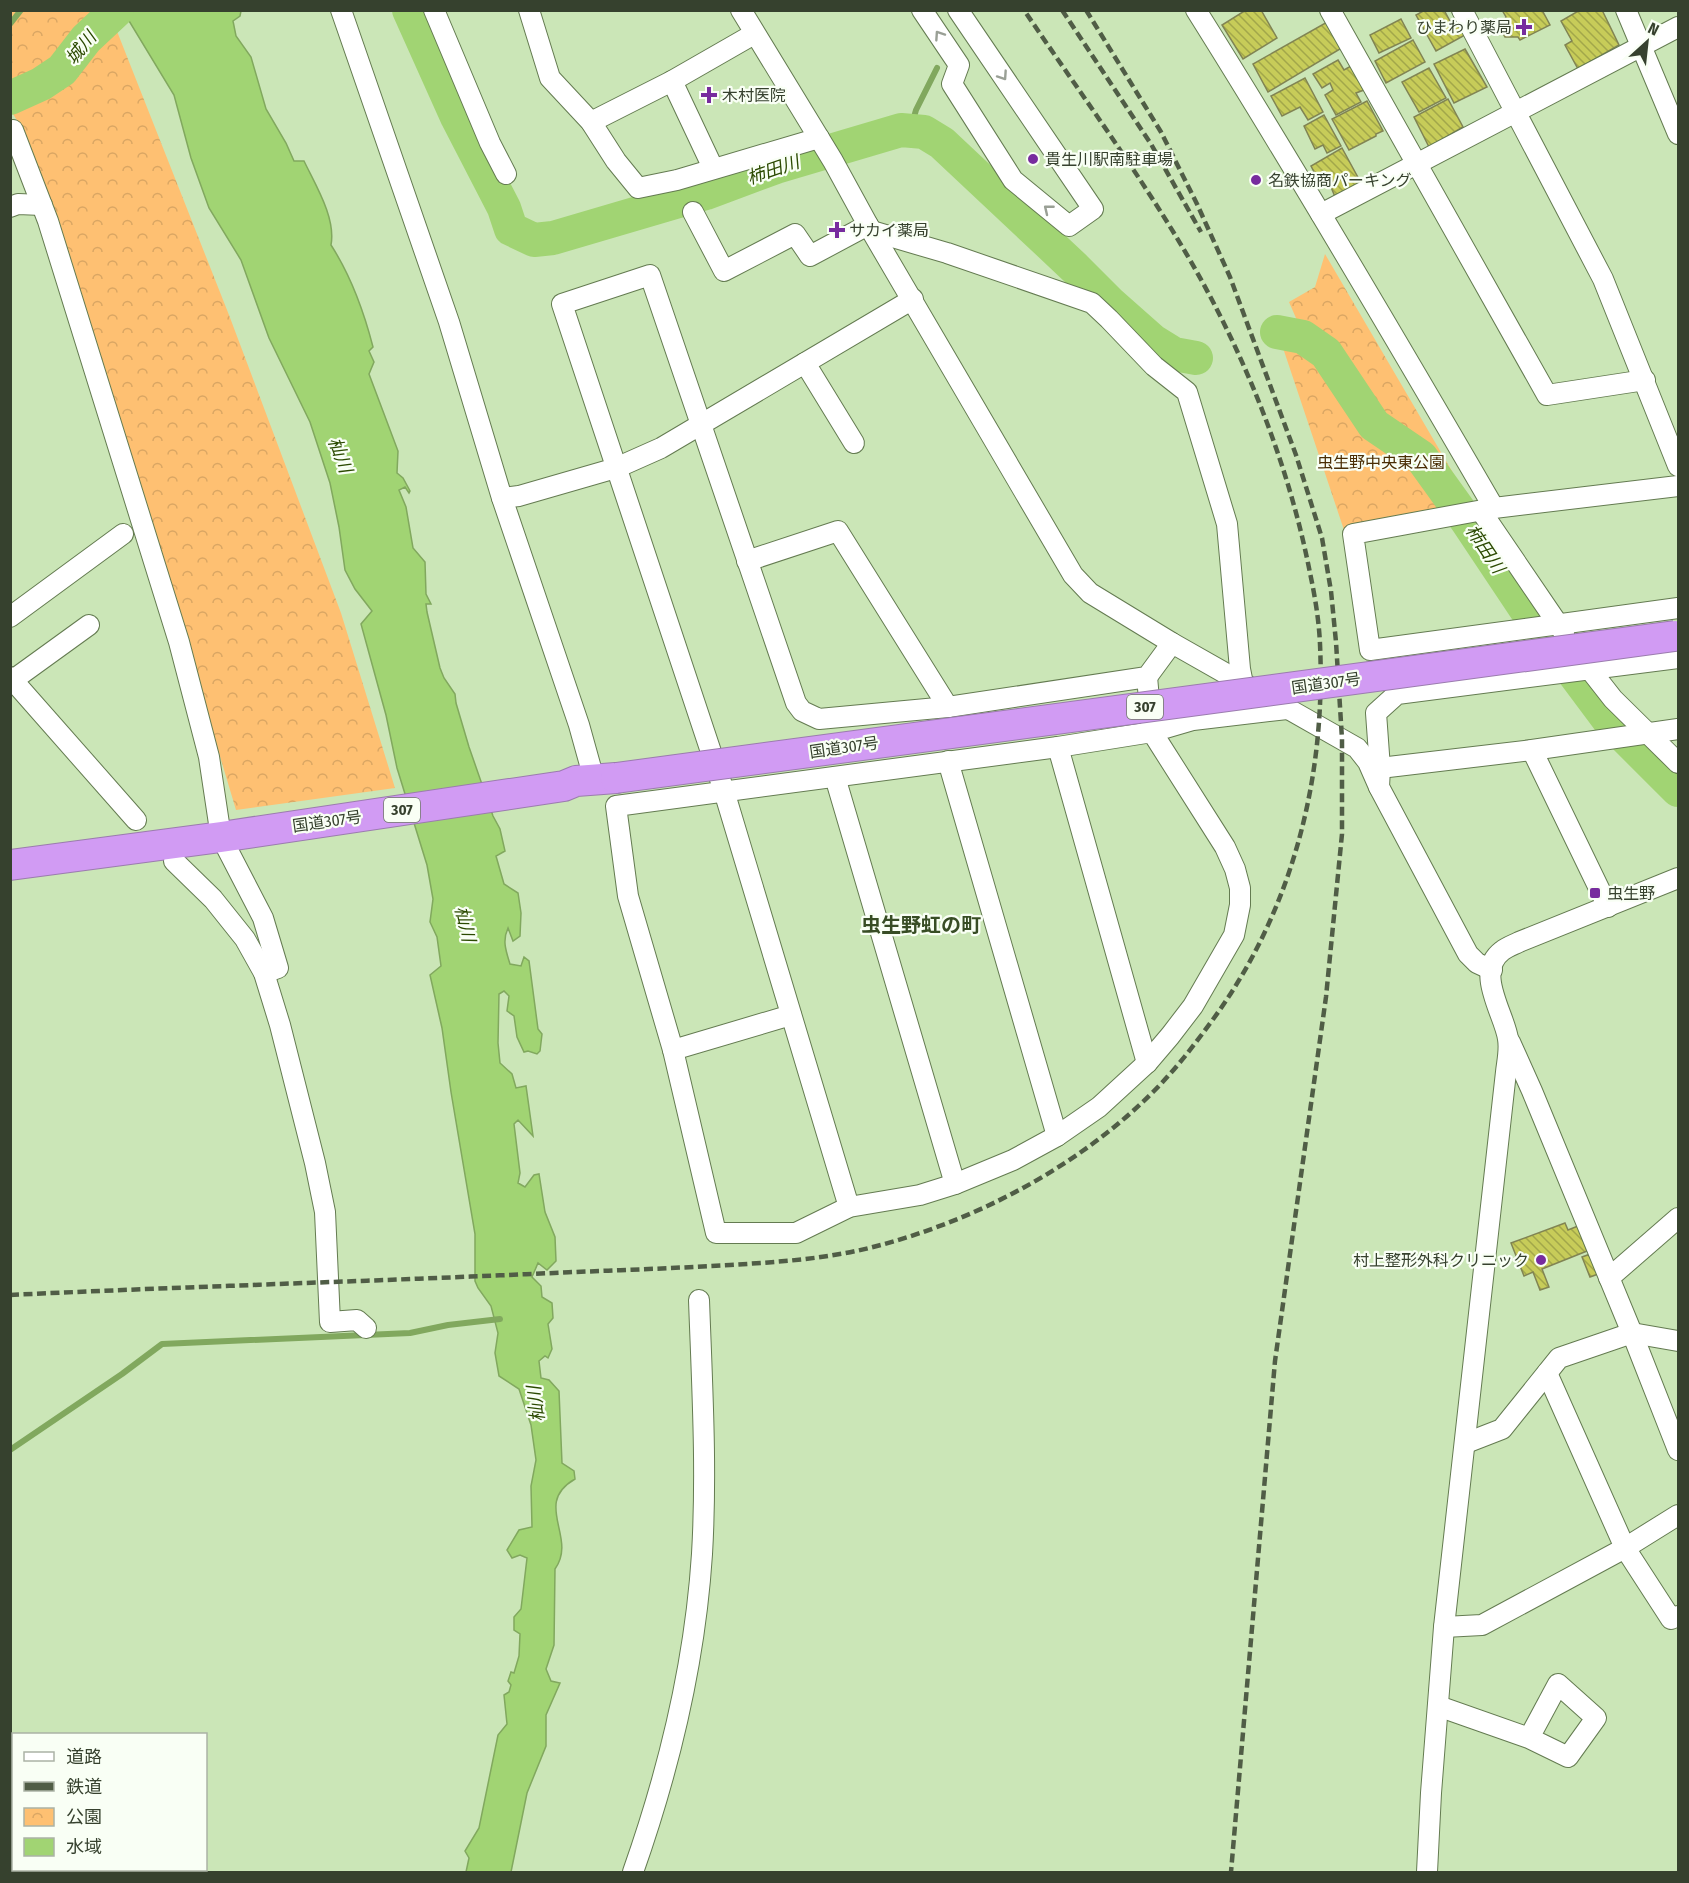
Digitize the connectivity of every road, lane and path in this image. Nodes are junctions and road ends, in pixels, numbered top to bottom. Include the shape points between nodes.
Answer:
1 (341, 10) edge
2 (434, 10) edge
3 (529, 10) edge
4 (741, 10) edge
5 (922, 10) edge
6 (958, 10) edge
7 (1196, 10) edge
8 (1330, 10) edge
9 (1462, 10) edge
10 (1626, 10) edge
11 (1678, 27) edge
12 (754, 34) junction
13 (984, 48) junction
14 (1642, 48) junction
15 (959, 65) junction
16 (672, 81) junction
17 (1516, 112) junction
18 (591, 122) junction
19 (13, 130) dead end
20 (1678, 134) edge
21 (826, 149) junction
22 (1417, 164) junction
23 (713, 168) junction
24 (506, 174) dead end
25 (42, 205) junction
26 (10, 207) edge
27 (693, 212) dead end
28 (1321, 214) junction
29 (870, 228) junction
30 (913, 299) junction
31 (806, 363) junction
32 (1645, 380) junction
33 (702, 424) junction
34 (854, 442) dead end
35 (1678, 466) edge
36 (616, 468) junction
37 (1678, 486) edge
38 (502, 498) junction
39 (1484, 510) junction
40 (123, 534) dead end
41 (747, 561) junction
42 (10, 617) edge
43 (1557, 624) junction
44 (89, 625) dead end
45 (1678, 634) edge
46 (1172, 644) junction
47 (1587, 670) junction
48 (1147, 676) junction
49 (12, 679) edge
50 (1243, 684) junction
51 (948, 707) junction
52 (1287, 709) junction
53 (1678, 729) edge
54 (1152, 732) junction
55 (1644, 734) junction
56 (1058, 747) junction
57 (1532, 750) junction
58 (948, 761) junction
59 (1678, 763) edge
60 (835, 777) junction
61 (605, 778) junction
62 (1379, 778) junction
63 (724, 791) junction
64 (136, 820) dead end
65 (231, 835) junction
66 (174, 861) dead end
67 (10, 866) edge
68 (1678, 878) edge
69 (1608, 907) junction
70 (1492, 970) junction
71 (264, 973) junction
72 (791, 1015) junction
73 (1508, 1039) junction
74 (673, 1050) junction
75 (1147, 1063) junction
76 (1056, 1136) junction
77 (955, 1184) junction
78 (849, 1207) junction
79 (1678, 1218) edge
80 (1608, 1278) junction
81 (699, 1299) dead end
82 (366, 1328) dead end
83 (1632, 1333) junction
84 (1678, 1341) edge
85 (1547, 1372) junction
86 (1466, 1443) junction
87 (1678, 1450) edge
88 (1678, 1515) edge
89 (1625, 1548) junction
90 (1678, 1616) edge
91 (1444, 1626) junction
92 (1438, 1706) junction
93 (1529, 1738) dead end
94 (633, 1872) edge
95 (1427, 1872) edge

1 - 38 street via 449,322
2 - 24 street
3 - 18 street via 550,78
4 - 12 street
15 -> 5 street
6 - 13 street
7 - 28 street
8 - 22 street
9 - 17 street
10 - 14 street
11 - 14 street
12 - 16 street
12 - 21 street
13 - 15 street
13 -> 15 street via 1093,209 1069,226 1012,180 952,84
14 - 17 street
14 - 20 street
16 - 18 street
16 - 23 street
17 - 22 street
17 - 32 street via 1604,279
18 - 23 street via 638,188
19 - 25 street
21 - 23 street
21 - 29 street
22 - 28 street
22 - 32 street via 1547,395
25 - 26 street
25 - 65 street via 179,642
27 - 29 street via 724,272 795,234 810,256
28 - 39 street
29 - 30 street
29 - 50 street via 1092,303 1154,366 1187,392 1227,524
30 - 31 street
30 - 46 street via 1073,575 1090,593
31 - 33 street
31 - 34 street
32 - 35 street
33 - 36 street
33 - 36 street via 650,275 562,304
33 - 41 street
36 - 38 street
36 - 63 street
37 - 39 street
38 - 61 street via 579,725
39 - 43 street
39 - 43 street via 1353,534 1370,650
40 - 42 street
41 - 51 street via 838,531
41 - 51 street via 802,711 819,719
43 - 45 street
43 - 47 street
44 - 49 street
45 - 47 street
45 - 61 highway, 国道307号 / 307, bridge
46 - 48 street
46 - 50 street
47 - 55 street
47 - 62 street via 1397,694 1376,714
48 - 51 street
48 - 54 street
49 - 64 street
50 - 52 street
52 - 54 street via 1192,720
52 - 62 street via 1357,748
53 - 55 street
54 - 56 street
54 - 75 street via 1225,847 1235,869 1240,904 1227,949 1193,1006
55 - 57 street
55 - 59 street
56 - 58 street
56 - 75 street
57 - 62 street
57 - 69 street
58 - 60 street
58 - 76 street
60 - 63 street
60 - 77 street
61 - 65 highway, 国道307号 / 307
62 - 70 street via 1468,954
63 - 72 street
63 - 74 street via 616,806 628,896
65 - 67 highway, 国道307号 / 307
65 - 71 street via 278,968
66 - 71 street via 213,899 245,939
68 - 69 street
69 - 70 street via 1518,942 1496,957
70 - 73 street via 1493,993
71 - 82 street via 325,1212 330,1322 357,1320
72 - 74 street
72 - 78 street
73 - 80 street
73 - 86 street
74 - 78 street via 716,1233 796,1233
75 - 76 street via 1099,1107
76 - 77 street via 1013,1161
77 - 78 street via 920,1195
79 - 80 street
80 - 83 street
81 - 94 street via 704,1437 699,1590 684,1691
83 - 84 street
83 - 85 street via 1558,1358
83 - 87 street
85 - 86 street via 1502,1429
85 - 89 street
86 - 91 street
88 - 89 street
89 - 90 street via 1671,1619
89 - 91 street via 1482,1624
91 - 92 street
92 - 93 street
92 - 95 street

